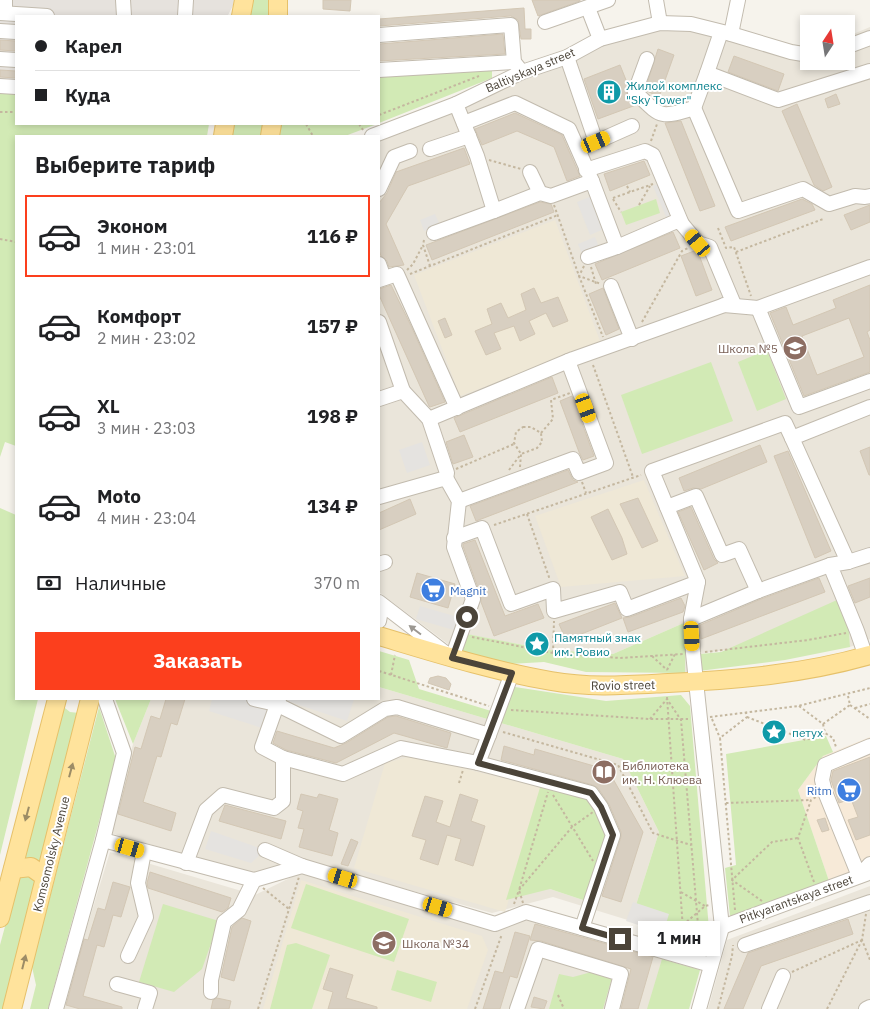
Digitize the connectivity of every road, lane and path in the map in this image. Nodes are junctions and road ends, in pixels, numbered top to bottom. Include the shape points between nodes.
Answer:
1 (122, 0) edge
2 (186, 0) edge
3 (244, 0) edge
4 (278, 0) edge
5 (608, 0) edge
6 (656, 0) edge
7 (738, 0) edge
8 (588, 8) junction
9 (3, 9) edge
10 (41, 15) edge
11 (124, 15) edge
12 (185, 15) edge
13 (241, 15) edge
14 (278, 15) edge
15 (545, 22) dead end
16 (660, 23) junction
17 (0, 31) edge
18 (15, 32) edge
19 (726, 33) junction
20 (380, 35) edge
21 (870, 38) edge
22 (600, 39) junction
23 (855, 44) edge
24 (800, 54) edge
25 (567, 57) junction
26 (0, 59) edge
27 (647, 59) dead end
28 (15, 60) edge
29 (518, 67) junction
30 (380, 70) edge
31 (870, 71) edge
32 (707, 73) junction
33 (478, 76) dead end
34 (0, 86) edge
35 (15, 87) edge
36 (456, 104) junction
37 (694, 108) junction
38 (0, 112) edge
39 (15, 112) edge
40 (660, 113) junction
41 (380, 115) edge
42 (464, 123) junction
43 (632, 126) dead end
44 (375, 135) edge
45 (468, 136) junction
46 (430, 148) dead end
47 (410, 151) dead end
48 (647, 152) junction
49 (477, 156) junction
50 (530, 172) joint
51 (589, 176) junction
52 (658, 178) junction
53 (627, 186) dead end
54 (380, 187) edge
55 (630, 192) junction
56 (546, 195) junction
57 (870, 196) edge
58 (640, 205) dead end
59 (494, 210) junction
60 (621, 212) dead end
61 (558, 215) junction
62 (823, 219) dead end
63 (682, 224) junction
64 (718, 228) dead end
65 (434, 233) joint
66 (0, 239) edge
67 (15, 242) edge
68 (698, 243) junction
69 (423, 245) junction
70 (617, 247) junction
71 (736, 252) junction
72 (588, 258) joint
73 (430, 266) junction
74 (870, 267) edge
75 (578, 276) junction
76 (399, 278) junction
77 (381, 279) edge
78 (596, 284) junction
79 (611, 286) joint
80 (724, 305) junction
81 (757, 308) junction
82 (380, 325) edge
83 (632, 339) junction
84 (606, 346) junction
85 (589, 353) junction
86 (568, 361) junction
87 (870, 381) edge
88 (579, 389) junction
89 (403, 392) junction
90 (380, 400) edge
91 (870, 407) edge
92 (457, 408) junction
93 (429, 419) junction
94 (541, 433) junction
95 (792, 438) junction
96 (514, 443) junction
97 (652, 471) junction
98 (446, 475) junction
99 (633, 477) junction
100 (380, 497) edge
101 (459, 501) junction
102 (667, 507) junction
103 (527, 514) junction
104 (482, 528) junction
105 (454, 538) junction
106 (870, 554) edge
107 (848, 562) junction
108 (830, 565) junction
109 (698, 582) junction
110 (553, 589) junction
111 (758, 590) junction
112 (380, 603) edge
113 (554, 611) junction
114 (691, 620) junction
115 (857, 631) junction
116 (460, 635) junction
117 (380, 636) edge
118 (553, 653) junction
119 (693, 653) junction
120 (676, 654) junction
121 (652, 656) junction
122 (868, 656) edge
123 (452, 658) junction
124 (380, 671) edge
125 (512, 673) junction
126 (695, 683) junction
127 (667, 684) junction
128 (870, 688) edge
129 (847, 695) junction
130 (57, 700) edge
131 (64, 700) edge
132 (262, 700) edge
133 (95, 701) edge
134 (278, 702) edge
135 (870, 704) edge
136 (850, 705) junction
137 (798, 706) junction
138 (854, 708) junction
139 (498, 709) junction
140 (746, 713) junction
141 (747, 717) junction
142 (705, 718) junction
143 (870, 718) edge
144 (650, 720) junction
145 (668, 720) junction
146 (681, 720) junction
147 (823, 724) junction
148 (490, 732) junction
149 (826, 733) junction
150 (720, 738) junction
151 (833, 738) dead end
152 (870, 746) edge
153 (283, 758) junction
154 (478, 763) junction
155 (825, 792) junction
156 (811, 800) junction
157 (726, 803) junction
158 (601, 807) junction
159 (572, 827) junction
160 (798, 838) junction
161 (103, 840) junction
162 (677, 840) junction
163 (691, 845) junction
164 (265, 850) dead end
165 (144, 852) junction
166 (186, 863) junction
167 (870, 864) edge
168 (302, 866) junction
169 (13, 869) junction
170 (600, 873) junction
171 (865, 874) edge
172 (45, 877) junction
173 (254, 880) junction
174 (732, 880) junction
175 (519, 890) junction
176 (680, 892) junction
177 (818, 892) junction
178 (696, 900) junction
179 (869, 902) edge
180 (734, 904) junction
181 (719, 905) junction
182 (705, 906) junction
183 (772, 908) junction
184 (289, 909) junction
185 (526, 912) junction
186 (697, 913) junction
187 (0, 918) edge
188 (507, 920) junction
189 (736, 921) junction
190 (682, 925) junction
191 (722, 927) junction
192 (582, 928) junction
193 (862, 940) junction
194 (745, 945) dead end
195 (128, 956) dead end
196 (682, 958) junction
197 (870, 960) edge
198 (711, 965) junction
199 (782, 976) joint
200 (117, 984) dead end
201 (211, 992) dead end
202 (558, 995) dead end
203 (870, 1008) edge
204 (12, 1009) edge
205 (56, 1009) edge
206 (145, 1009) edge
207 (258, 1009) edge
208 (475, 1009) edge
209 (518, 1009) edge
210 (564, 1009) edge
211 (612, 1009) edge
212 (699, 1009) edge
213 (718, 1009) edge
214 (768, 1009) edge
215 (827, 1009) edge
216 (866, 1009) edge

1 - 11 street
2 - 12 street
3 - 13 main road
4 - 14 main road
5 - 8 street
6 - 16 street
7 - 19 street
8 - 15 street
8 - 22 street
9 - 10 street
16 - 19 street, Baltiyskaya street via 691,24
16 - 22 street, Baltiyskaya street
17 - 18 street
19 - 24 street, Baltiyskaya street
19 - 32 street
20 - 29 street via 510,25
21 - 23 street
22 - 25 street, Baltiyskaya street
25 - 29 street, Baltiyskaya street
25 - 43 street via 596,142
26 - 28 street
27 - 40 street via 635,92
29 - 30 street
29 - 36 street, Baltiyskaya street
31 - 32 street via 778,100
32 - 37 street
33 - 41 path
34 - 35 street
36 - 42 street
36 - 44 street, Baltiyskaya street
37 - 40 street via 669,116
37 - 57 street via 738,211 803,189 829,204 855,196
38 - 39 path
40 - 48 path
42 - 45 street
42 - 51 street via 514,103 569,129
45 - 46 street
45 - 49 street
47 - 54 street via 394,157
48 - 51 street
48 - 52 street via 654,156
49 - 50 path
49 - 59 street
50 - 56 street
51 - 56 street
51 - 70 street
52 - 55 path
52 - 58 path
52 - 63 street
53 - 55 path
55 - 60 path via 612,198
56 - 59 street
56 - 61 path
59 - 65 street
61 - 73 path
61 - 75 path
62 - 71 path
63 - 68 street
63 - 70 street via 677,221
64 - 71 path via 726,248 734,247
65 - 69 path via 425,235
66 - 67 path
68 - 80 street via 710,247 733,302
68 - 83 path via 682,251
69 - 73 path
69 - 76 path via 413,264
70 - 72 street
71 - 81 path
72 - 78 path
73 - 76 path
74 - 81 street
75 - 78 path
75 - 84 path
76 - 77 street via 397,274
76 - 92 street
78 - 79 path
79 - 83 street
80 - 81 street
80 - 83 street
81 - 87 street via 799,407
82 - 89 street
83 - 84 street
84 - 85 street
85 - 86 street
85 - 99 path
86 - 88 street
86 - 92 street
88 - 94 path via 551,400 553,419
88 - 101 street via 606,463 579,473 574,459
89 - 90 street
89 - 93 street
91 - 95 street
92 - 93 street
93 - 98 street
94 - 96 path via 523,427 516,432
94 - 96 path via 542,442 538,448 521,454
95 - 97 street via 785,423
95 - 107 street
96 - 98 path
97 - 99 path
97 - 102 street
98 - 100 street
98 - 101 street
99 - 103 path
101 - 105 street
102 - 109 street
102 - 111 street via 696,496 722,555 739,549
103 - 104 path
103 - 110 path
104 - 105 street
104 - 110 street via 511,604
105 - 116 street via 454,547 473,599
106 - 107 street
107 - 108 street
108 - 111 street
108 - 115 street
109 - 113 street via 627,609 620,592
109 - 114 street
110 - 113 street
111 - 114 street
123 -> 112 street
113 - 118 path
114 - 119 street
115 - 119 path
115 - 122 street
116 - 118 path
116 - 123 street
117 - 123 main road, Rovio street
118 - 121 path via 620,658
119 - 120 path
119 - 126 street
120 - 121 path
120 - 127 path
121 - 127 path
122 - 126 main road, Rovio street via 782,674
123 - 125 main road, Rovio street
124 - 139 path
125 - 127 main road, Rovio street via 591,686
125 - 139 street
126 - 127 main road, Rovio street
126 - 142 street
127 - 144 path
127 - 145 path
127 - 146 path
128 - 129 path
129 - 136 path
129 - 137 path
130 -> 169 main road
131 - 133 main road via 80,707
132 - 134 street
133 - 161 street via 124,753
172 -> 133 main road, Komsomolsky Avenue
134 - 148 street via 341,736 385,709 397,707
134 - 153 street via 262,747
135 - 138 path
136 - 138 path
136 - 147 path
137 - 140 path
137 - 147 path
138 - 143 path
139 - 144 path
139 - 148 street
140 - 141 path
140 - 142 path
141 - 149 path via 806,740
141 - 150 path
142 - 146 path
142 - 150 path
142 - 181 street
144 - 145 path
145 - 146 path
145 - 162 path
146 - 163 path
147 - 149 path
148 - 154 street
148 - 162 path via 618,766 653,833
149 - 151 path
150 - 157 path
152 - 155 street via 825,766 822,780
153 - 154 street via 343,774 401,748
153 - 166 street via 283,801 274,808 223,795 206,810
154 - 158 street via 591,793
155 - 156 path
155 - 171 street
156 - 157 path
156 - 160 path
157 - 174 path
158 - 159 path
158 - 170 street via 613,835
159 - 170 path
159 - 175 path
159 - 175 path via 549,788
160 - 174 path via 772,842
160 - 177 path
161 - 165 street
161 - 205 street
162 - 163 path
162 - 176 path
163 - 178 path
164 - 168 street
165 - 166 street
165 - 195 street via 138,883 146,917
166 - 173 street
167 - 171 street
168 - 173 street
168 - 184 path
168 - 188 street via 495,924
169 - 172 main road via 30,867
169 - 187 main road
170 - 192 street
171 - 177 street, Pitkyarantskaya street
204 -> 172 main road, Komsomolsky Avenue
173 - 184 path
173 - 201 street via 239,910 224,922
174 - 180 path
174 - 183 path
175 - 185 path
175 - 188 path
176 - 178 path
176 - 190 path
177 - 183 street, Pitkyarantskaya street
178 - 182 path
178 - 186 path
179 - 193 path
179 - 194 street
180 - 181 path
180 - 189 path
181 - 182 path
181 - 191 street
182 - 186 path
183 - 189 street, Pitkyarantskaya street
184 - 207 path
185 - 188 street
185 - 192 street
186 - 190 path
186 - 196 path via 698,925
188 - 208 path
189 - 191 street, Pitkyarantskaya street
189 - 213 path via 732,956
190 - 196 path
191 - 198 street
192 - 196 street
193 - 197 path
193 - 199 path
193 - 215 path
196 - 198 street
198 - 212 street
199 - 214 street
200 - 206 street via 150,993
202 - 210 path
203 - 216 street
209 - 211 street via 538,949 621,974

